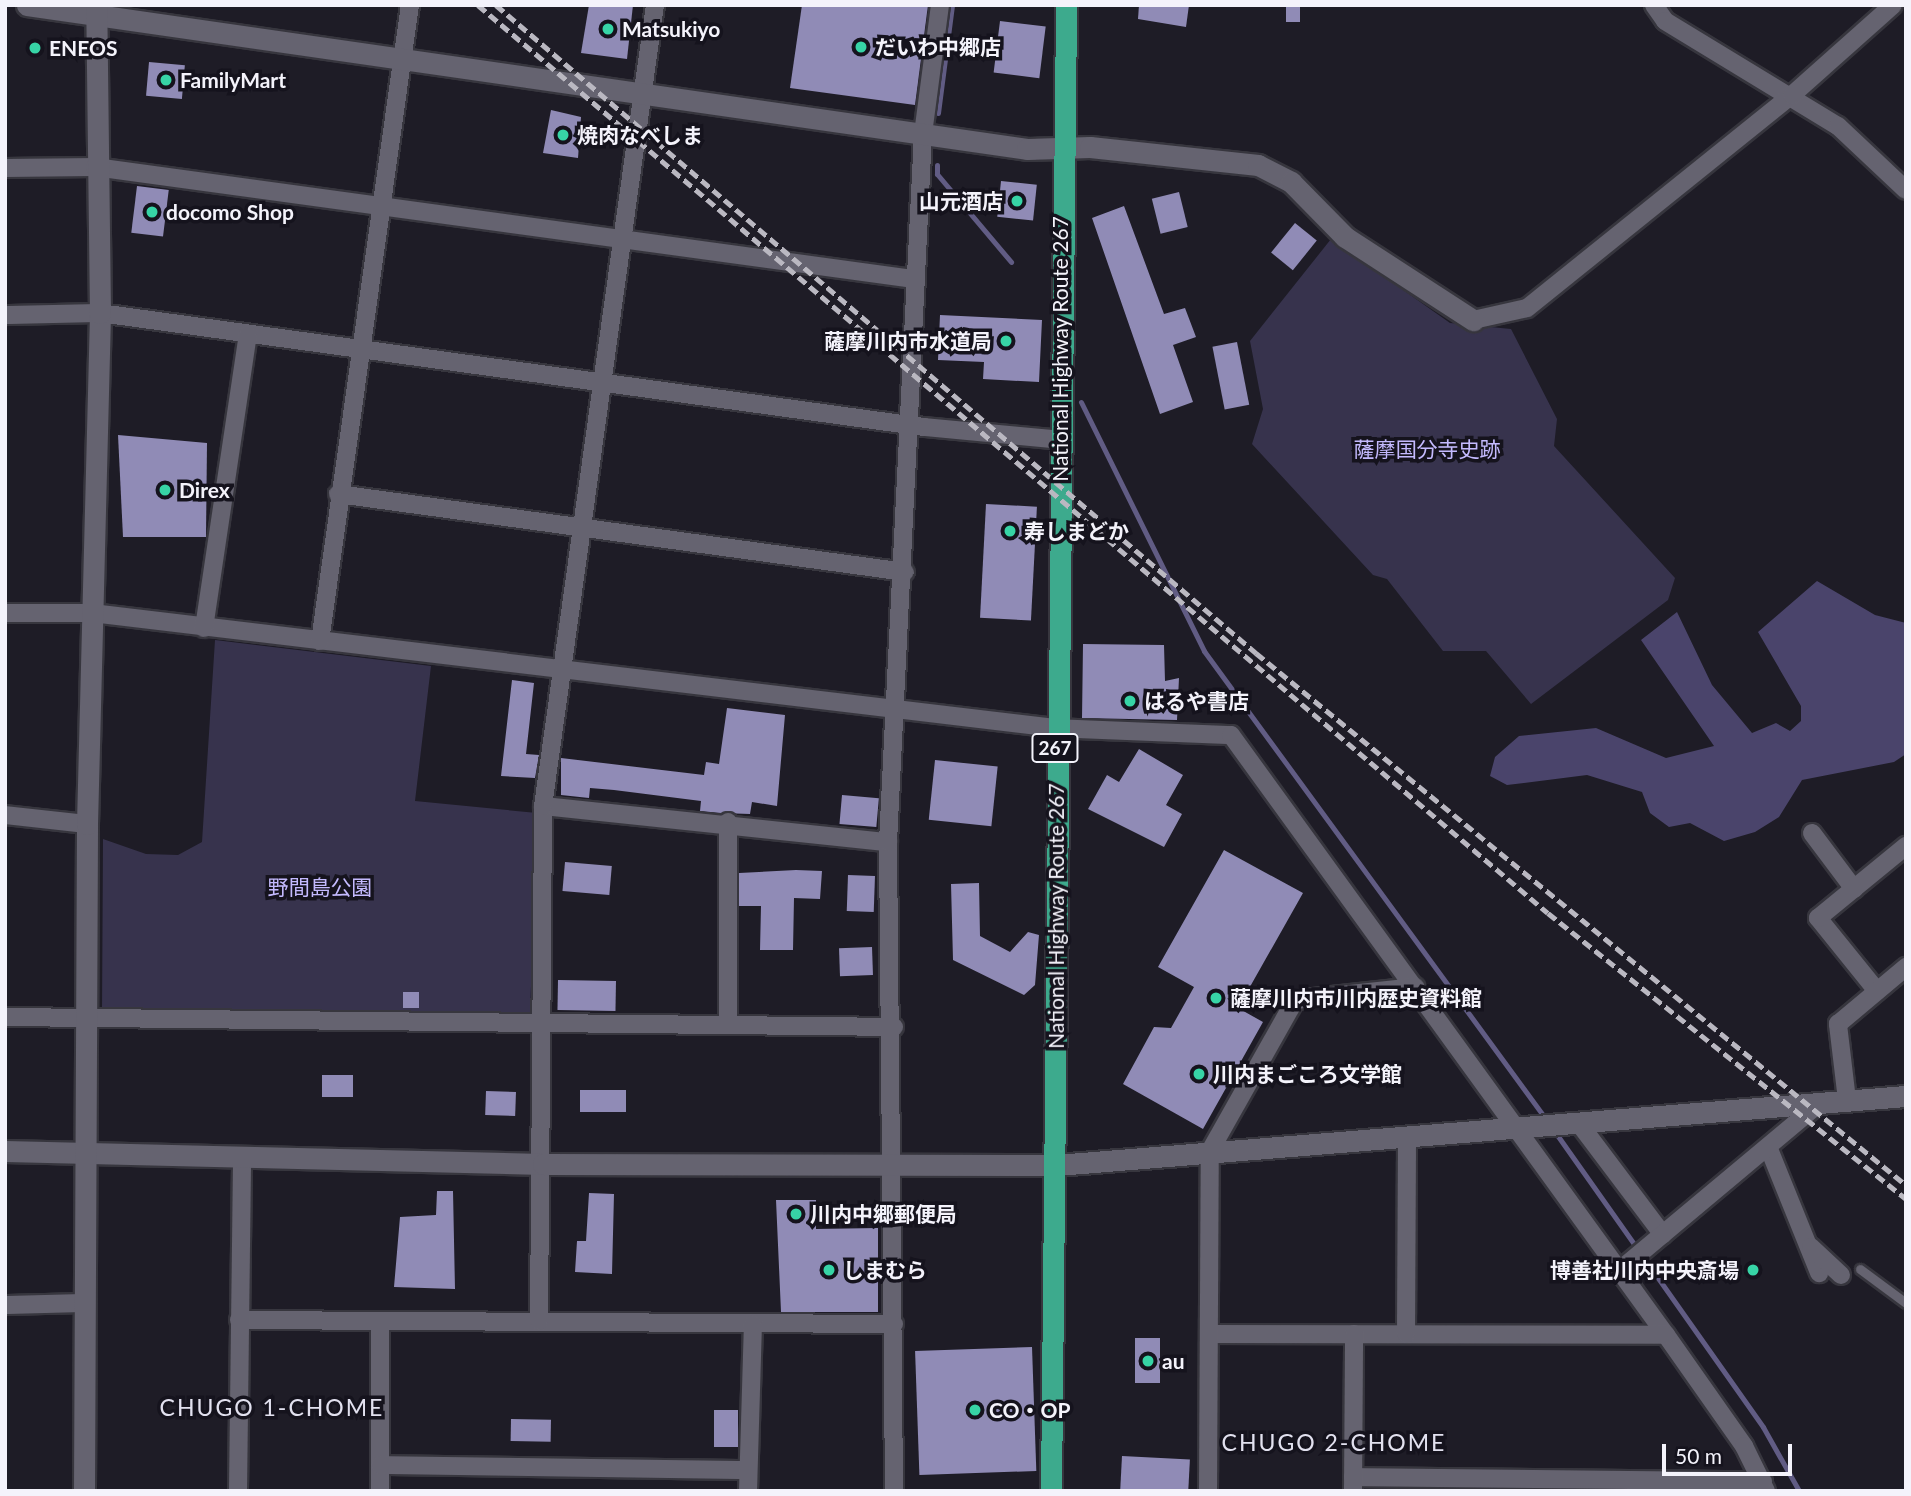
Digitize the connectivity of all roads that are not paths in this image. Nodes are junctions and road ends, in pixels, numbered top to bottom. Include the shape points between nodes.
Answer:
1 (26, 5) edge
2 (410, 5) edge
3 (655, 5) edge
4 (940, 5) edge
5 (1066, 5) edge
6 (1654, 5) edge
7 (1893, 5) edge
8 (97, 10) edge
9 (405, 59) junction
10 (1792, 95) junction
11 (643, 96) junction
12 (923, 134) junction
13 (1062, 149) junction
14 (95, 167) junction
15 (5, 168) edge
16 (1906, 190) edge
17 (383, 205) junction
18 (623, 241) junction
19 (914, 279) junction
20 (100, 313) junction
21 (5, 315) edge
22 (1473, 320) joint
23 (248, 334) junction
24 (360, 350) junction
25 (603, 383) junction
26 (909, 424) junction
27 (1061, 440) junction
28 (338, 494) junction
29 (582, 527) junction
30 (905, 572) junction
31 (5, 613) edge
32 (92, 613) junction
33 (204, 628) junction
34 (320, 641) junction
35 (564, 669) junction
36 (898, 709) junction
37 (1055, 728) junction
38 (544, 806) junction
39 (5, 815) edge
40 (728, 822) junction
41 (87, 824) junction
42 (1812, 833) dead end
43 (888, 842) junction
44 (1906, 846) edge
45 (1854, 889) junction
46 (1906, 967) edge
47 (1415, 986) junction
48 (1877, 991) junction
49 (5, 1017) edge
50 (87, 1019) junction
51 (728, 1022) junction
52 (542, 1023) junction
53 (894, 1027) junction
54 (1906, 1096) edge
55 (1847, 1100) junction
56 (1821, 1102) junction
57 (1568, 1123) junction
58 (1523, 1127) junction
59 (1406, 1136) junction
60 (1769, 1149) junction
61 (88, 1150) junction
62 (1210, 1151) junction
63 (5, 1152) edge
64 (242, 1158) junction
65 (895, 1163) junction
66 (543, 1164) junction
67 (1057, 1165) junction
68 (1657, 1240) junction
69 (1806, 1242) junction
70 (1626, 1265) junction
71 (1860, 1269) dead end
72 (1819, 1273) dead end
73 (1841, 1275) dead end
74 (83, 1303) junction
75 (1906, 1303) edge
76 (5, 1305) edge
77 (239, 1320) junction
78 (380, 1321) junction
79 (539, 1321) junction
80 (753, 1324) junction
81 (894, 1324) junction
82 (1210, 1334) junction
83 (1354, 1334) junction
84 (1406, 1334) junction
85 (1666, 1335) junction
86 (380, 1465) junction
87 (748, 1470) junction
88 (1353, 1484) edge
89 (1765, 1486) edge
90 (84, 1491) edge
91 (238, 1491) edge
92 (380, 1491) edge
93 (748, 1491) edge
94 (894, 1491) edge
95 (1051, 1491) edge
96 (1208, 1491) edge

1 - 8 street
2 - 9 street
3 - 11 street
4 - 12 street
5 - 13 highway, National Highway Route 267 / 267
6 - 10 street via 1665,21
7 - 10 street
8 - 9 street
8 - 14 street
9 - 11 street
9 - 17 street
10 - 16 street via 1838,127
10 - 22 street via 1527,308
11 - 12 street
11 - 18 street
12 - 13 street
12 - 19 street
13 - 22 street via 1258,165 1291,182 1345,237
13 - 27 highway, National Highway Route 267 / 267
14 - 15 street
14 - 17 street
14 - 20 street
17 - 18 street
17 - 24 street
18 - 19 street
18 - 25 street
19 - 26 street
20 - 21 street
20 - 23 street
20 - 32 street
23 - 24 street
23 - 33 street
24 - 25 street
24 - 28 street
25 - 26 street
25 - 29 street
26 - 27 street
26 - 30 street
27 - 37 highway, National Highway Route 267 / 267
28 - 29 street
28 - 34 street
29 - 30 street
29 - 35 street
30 - 36 street
31 - 32 street
32 - 33 street
32 - 41 street
33 - 34 street
34 - 35 street
35 - 36 street
35 - 38 street
36 - 37 street
36 - 43 street
37 - 47 street via 1231,735
37 - 67 highway, National Highway Route 267 / 267
38 - 40 street
38 - 52 street
39 - 41 street
40 - 43 street
40 - 51 street
41 - 50 street
42 - 45 street
43 - 53 street via 886,918
44 - 45 street
45 - 48 street via 1818,918
46 - 48 street
47 - 58 street
47 - 62 street via 1295,1000
48 - 55 street via 1838,1024
49 - 50 street
50 - 52 street
50 - 61 street
51 - 52 street
51 - 53 street
52 - 66 street
53 - 65 street
54 - 55 street
55 - 56 street
56 - 57 street
56 - 60 street
57 - 58 street
57 - 68 street
58 - 59 street
58 - 70 street
59 - 62 street
59 - 84 street
60 - 68 street
60 - 69 street
61 - 63 street
61 - 64 street
61 - 74 street
62 - 67 street
62 - 82 street
64 - 66 street
64 - 77 street
65 - 66 street
65 - 67 street
65 - 81 street
66 - 79 street
67 - 95 highway, National Highway Route 267 / 267
68 - 70 street
69 - 72 street
69 - 73 street
70 - 85 street
71 - 75 lane
74 - 76 street
74 - 90 street
77 - 78 street
77 - 91 street
78 - 79 street
78 - 86 street
79 - 80 street
80 - 81 street
80 - 87 street
81 - 94 street
82 - 83 street
82 - 96 street
83 - 84 street
83 - 88 street
84 - 85 street
85 - 89 street
86 - 87 street
86 - 92 street
87 - 93 street
88 - 89 street

